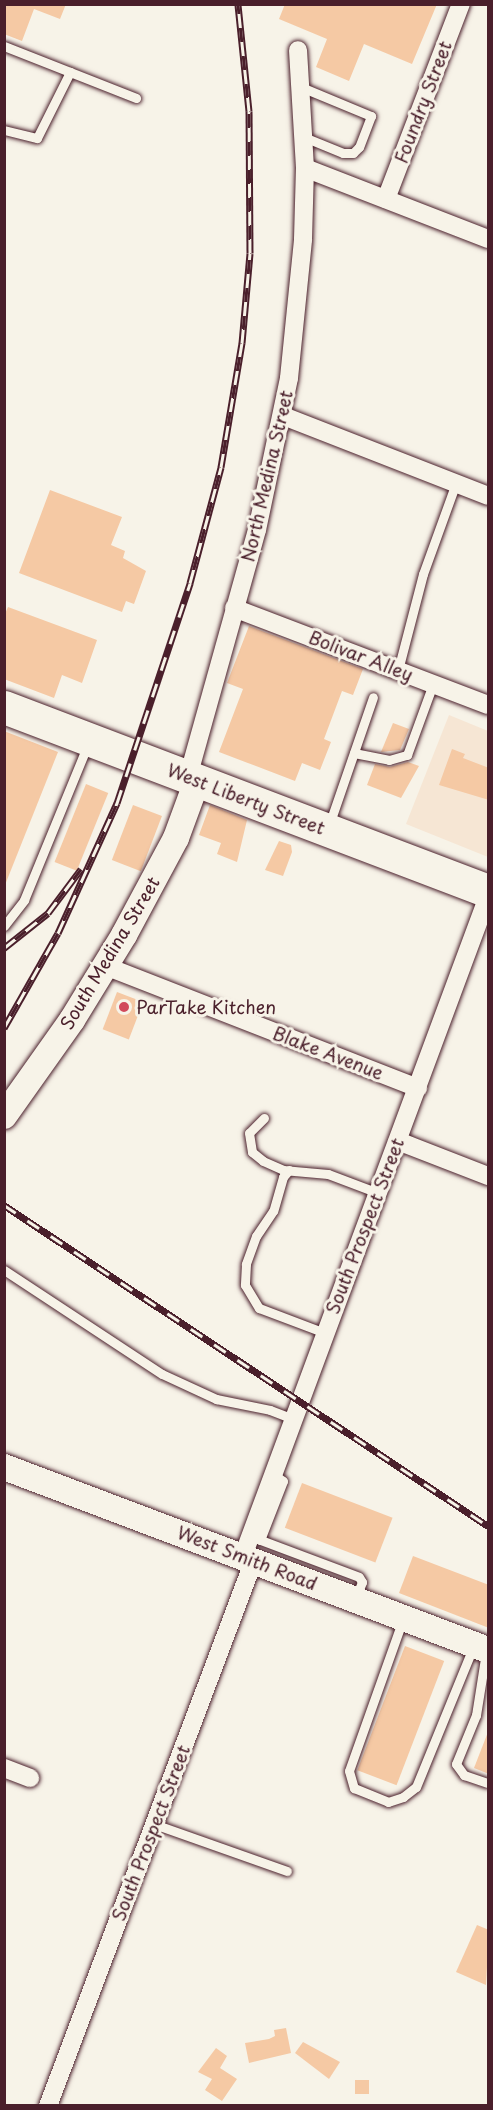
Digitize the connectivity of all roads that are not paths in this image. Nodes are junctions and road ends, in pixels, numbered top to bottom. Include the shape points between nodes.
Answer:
1 (461, 4) edge
2 (4, 46) edge
3 (298, 50) dead end
4 (70, 72) junction
5 (301, 87) junction
6 (136, 98) dead end
7 (4, 130) edge
8 (304, 137) junction
9 (304, 168) junction
10 (386, 199) junction
11 (489, 239) edge
12 (283, 416) junction
13 (456, 483) junction
14 (489, 496) edge
15 (234, 608) junction
16 (398, 670) junction
17 (433, 684) junction
18 (373, 697) dead end
19 (489, 705) edge
20 (4, 707) edge
21 (90, 740) junction
22 (354, 753) junction
23 (192, 779) junction
24 (327, 830) junction
25 (489, 891) edge
26 (489, 896) edge
27 (4, 926) edge
28 (105, 966) junction
29 (418, 1088) junction
30 (4, 1116) edge
31 (264, 1118) dead end
32 (398, 1141) junction
33 (289, 1170) junction
34 (489, 1176) edge
35 (378, 1193) junction
36 (4, 1270) edge
37 (325, 1333) junction
38 (292, 1419) junction
39 (4, 1467) edge
40 (252, 1548) junction
41 (404, 1618) junction
42 (483, 1648) edge
43 (4, 1768) edge
44 (30, 1778) dead end
45 (487, 1783) dead end
46 (154, 1824) junction
47 (287, 1871) dead end
48 (48, 2106) edge

1 - 10 street, Foundry Street
2 - 4 lane
3 - 5 street, North Medina Street
4 - 6 lane
4 - 7 lane via 37,138
5 - 8 street, North Medina Street
5 - 8 lane via 370,116 353,153 343,153
8 - 9 street, North Medina Street
9 - 10 street
9 - 12 street, North Medina Street via 298,309
10 - 11 street
12 - 13 street
12 - 15 street, North Medina Street
13 - 14 street
13 - 16 lane via 423,574
15 - 16 street, Bolivar Alley
15 - 23 street, North Medina Street
16 - 17 street, Bolivar Alley
17 - 19 street, Bolivar Alley
17 - 22 lane via 407,755 389,760
18 - 22 lane
20 - 21 highway, West Liberty Street
21 - 23 highway, West Liberty Street
21 - 27 lane via 24,900
22 - 24 lane
23 - 24 highway, West Liberty Street
23 - 28 street, South Medina Street via 176,838
24 - 25 highway, West Liberty Street
26 - 29 street, South Prospect Street
28 - 29 street, Blake Avenue
28 - 30 street, South Medina Street
29 - 32 street, South Prospect Street
31 - 33 lane via 249,1133 252,1152 263,1161
32 - 34 street
32 - 35 street, South Prospect Street
33 - 35 lane via 328,1174
33 - 37 lane via 283,1177 273,1211 256,1236 246,1264 245,1285 259,1308
35 - 37 street, South Prospect Street
36 - 38 lane via 162,1374 216,1399 270,1410
37 - 38 street, South Prospect Street
38 - 40 street, South Prospect Street
39 - 40 street, West Smith Road
40 - 41 street, West Smith Road via 355,1599
40 - 46 street, South Prospect Street
41 - 42 street, West Smith Road
41 - 42 lane via 349,1771 354,1788 388,1802 416,1787
42 - 45 lane via 476,1714 456,1764 464,1774
43 - 44 street
46 - 47 lane
46 - 48 street, South Prospect Street

